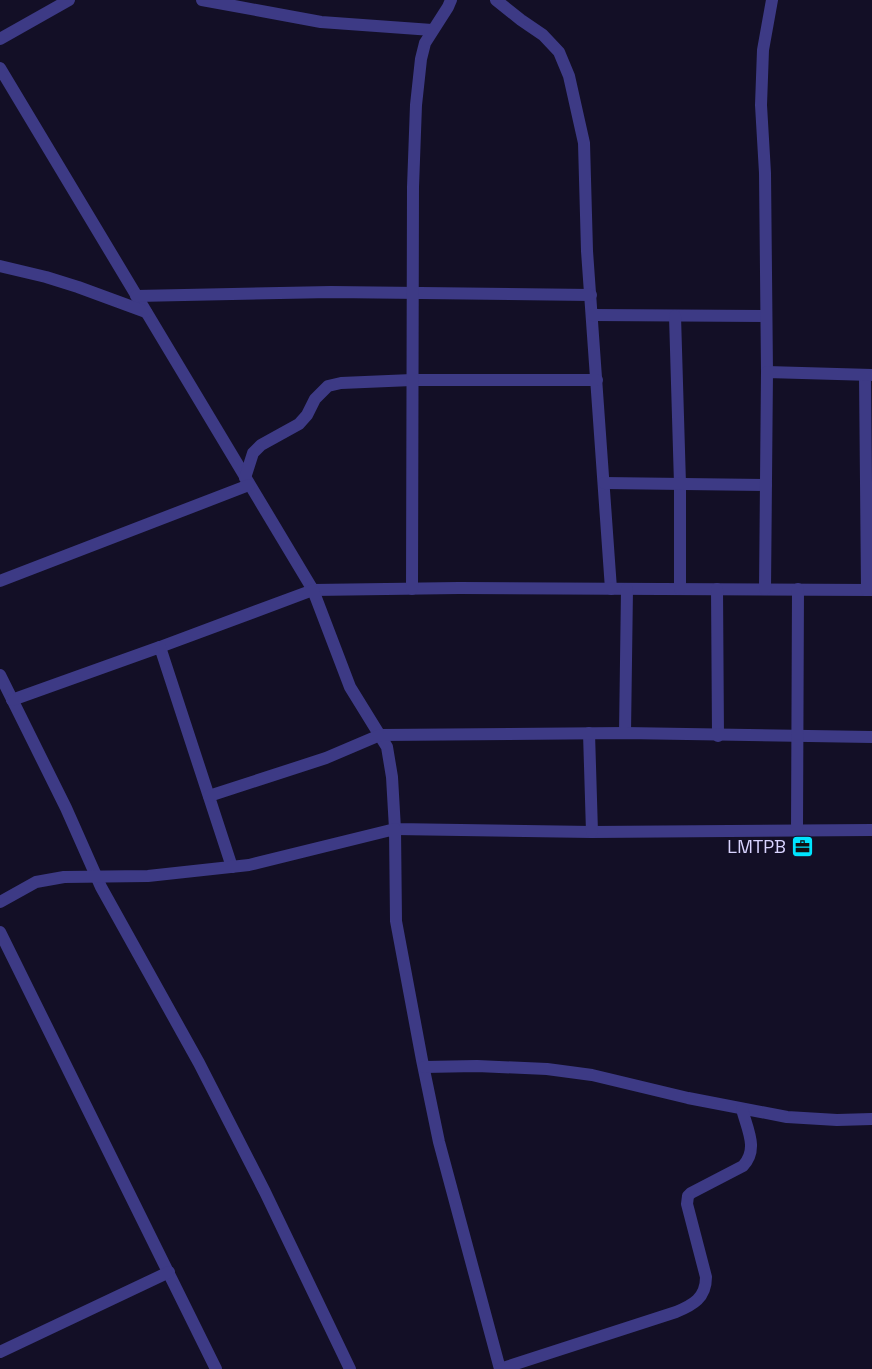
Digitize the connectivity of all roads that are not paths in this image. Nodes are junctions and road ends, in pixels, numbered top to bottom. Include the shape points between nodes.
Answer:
1 (69, 0) edge
2 (202, 0) edge
3 (450, 0) edge
4 (496, 0) edge
5 (772, 0) edge
6 (432, 30) junction
7 (0, 39) edge
8 (0, 68) edge
9 (0, 266) edge
10 (413, 292) junction
11 (591, 295) junction
12 (136, 296) junction
13 (146, 312) junction
14 (592, 315) junction
15 (676, 316) junction
16 (766, 316) junction
17 (767, 372) junction
18 (869, 375) edge
19 (412, 380) junction
20 (597, 380) junction
21 (247, 481) junction
22 (604, 483) junction
23 (680, 484) junction
24 (766, 485) junction
25 (0, 581) edge
26 (412, 589) junction
27 (612, 589) junction
28 (627, 589) junction
29 (680, 589) junction
30 (717, 589) junction
31 (765, 589) junction
32 (798, 589) junction
33 (313, 590) junction
34 (870, 590) edge
35 (160, 647) junction
36 (0, 675) edge
37 (12, 700) junction
38 (589, 733) junction
39 (626, 733) junction
40 (380, 734) junction
41 (718, 736) junction
42 (798, 738) junction
43 (872, 738) edge
44 (209, 796) junction
45 (395, 829) junction
46 (797, 830) junction
47 (872, 830) edge
48 (592, 832) junction
49 (232, 867) junction
50 (97, 878) junction
51 (0, 902) edge
52 (0, 932) edge
53 (424, 1067) junction
54 (742, 1109) junction
55 (872, 1119) edge
56 (169, 1272) junction
57 (0, 1352) edge
58 (216, 1369) edge
59 (350, 1369) edge
60 (500, 1369) edge

1 - 7 street
2 - 6 street via 322,22
3 - 6 street
4 - 11 street via 543,35 559,52 569,76 584,143
5 - 16 street via 763,50 761,105
6 - 10 street via 421,59 416,105
8 - 12 street
9 - 13 street via 78,286
10 - 11 street
10 - 12 street
10 - 19 street
11 - 14 street
12 - 13 street
13 - 21 street
14 - 15 street
14 - 20 street
15 - 16 street
15 - 23 street
16 - 17 street
17 - 18 street
17 - 24 street
18 - 34 street
19 - 20 street
19 - 21 street via 328,386 299,424 261,445 253,453
19 - 26 street
20 - 22 street
21 - 25 street
21 - 33 street
22 - 23 street
22 - 27 street
23 - 24 street
23 - 29 street
24 - 31 street
26 - 27 street
26 - 33 street
27 - 28 street
28 - 29 street
28 - 39 street
29 - 30 street
30 - 31 street
30 - 41 street
31 - 32 street
32 - 34 street
32 - 42 street
33 - 35 street
33 - 40 street via 350,687
35 - 37 street
35 - 44 street
36 - 37 street
37 - 50 street
38 - 39 street
38 - 40 street
38 - 48 street
39 - 41 street
40 - 44 street via 326,758
40 - 45 street via 387,747 392,777
41 - 42 street
42 - 43 street
42 - 46 street
44 - 49 street
45 - 48 street
45 - 49 street
45 - 53 street via 396,921
46 - 47 street
46 - 48 street
49 - 50 street
50 - 51 street via 36,882
50 - 59 street via 199,1063
52 - 56 street
53 - 54 street via 547,1068
53 - 60 street via 439,1142
54 - 55 street via 787,1117
54 - 60 street via 752,1148 748,1161 691,1193 687,1200 706,1277 700,1299 676,1312
56 - 57 street
56 - 58 street

